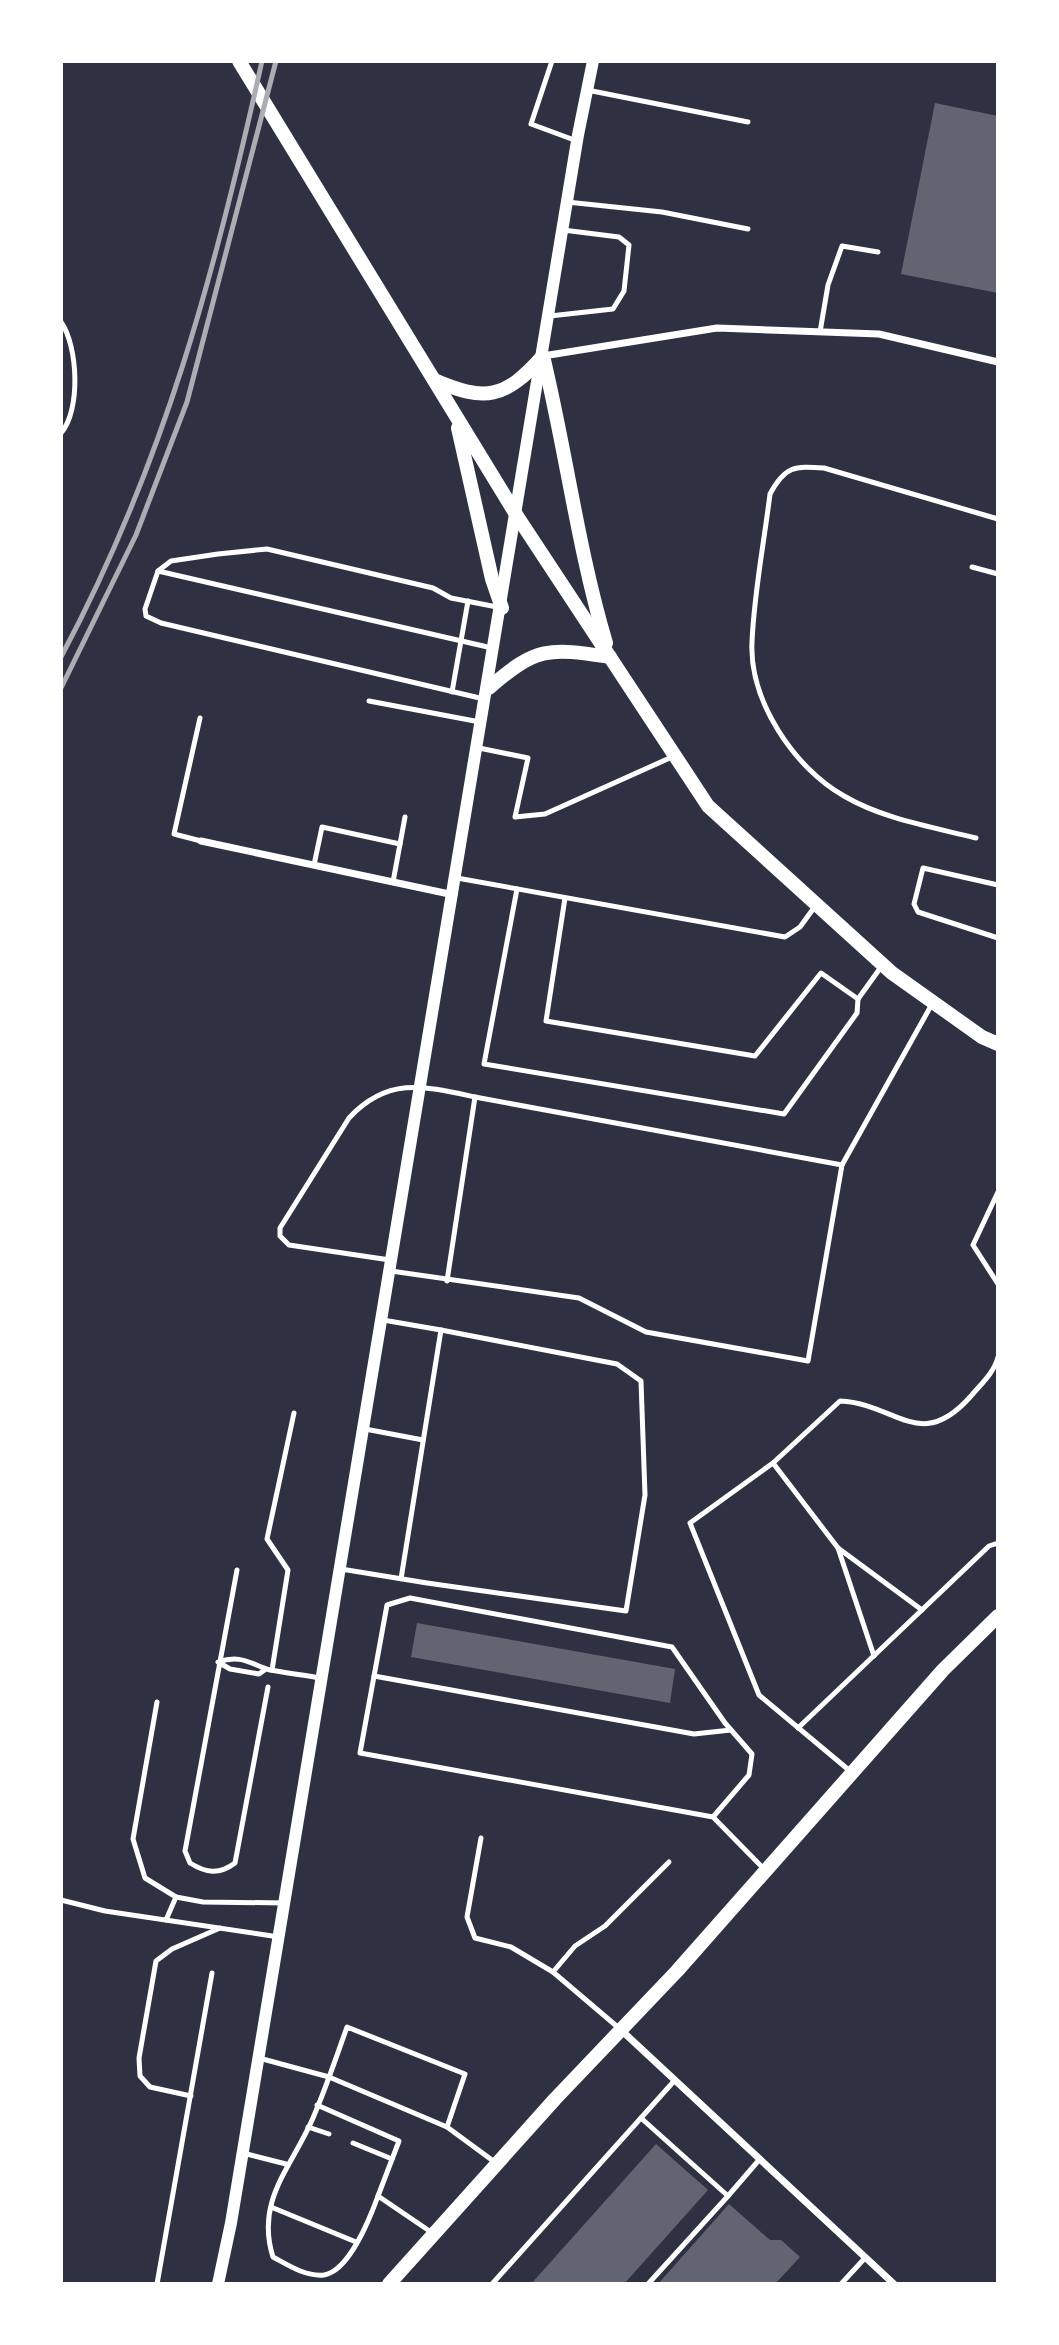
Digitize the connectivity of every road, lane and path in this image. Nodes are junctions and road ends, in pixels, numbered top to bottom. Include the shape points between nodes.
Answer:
1 (239, 61) edge
2 (552, 61) edge
3 (593, 61) edge
4 (587, 90) junction
5 (748, 122) dead end
6 (577, 141) junction
7 (567, 202) junction
8 (748, 229) dead end
9 (563, 230) junction
10 (878, 252) dead end
11 (549, 316) junction
12 (61, 322) edge
13 (820, 332) junction
14 (543, 356) junction
15 (998, 362) edge
16 (434, 380) junction
17 (454, 413) junction
18 (61, 433) edge
19 (517, 516) junction
20 (998, 519) edge
21 (972, 568) dead end
22 (158, 571) junction
23 (998, 574) edge
24 (468, 601) junction
25 (502, 608) junction
26 (460, 641) junction
27 (495, 649) junction
28 (610, 657) junction
29 (452, 692) junction
30 (488, 694) junction
31 (369, 701) dead end
32 (200, 719) dead end
33 (483, 723) junction
34 (479, 748) junction
35 (675, 756) junction
36 (405, 817) dead end
37 (976, 838) dead end
38 (201, 841) joint
39 (400, 844) junction
40 (314, 865) junction
41 (457, 878) junction
42 (393, 882) junction
43 (998, 885) edge
44 (517, 889) junction
45 (454, 895) junction
46 (565, 898) junction
47 (817, 905) junction
48 (998, 938) edge
49 (883, 965) junction
50 (858, 999) junction
51 (933, 1003) junction
52 (998, 1044) edge
53 (422, 1085) junction
54 (475, 1097) junction
55 (842, 1166) junction
56 (998, 1192) edge
57 (392, 1266) junction
58 (447, 1281) junction
59 (998, 1284) edge
60 (383, 1320) junction
61 (440, 1330) junction
62 (998, 1357) edge
63 (294, 1413) dead end
64 (365, 1429) junction
65 (423, 1440) junction
66 (773, 1464) junction
67 (998, 1543) edge
68 (838, 1548) junction
69 (341, 1569) junction
70 (237, 1570) dead end
71 (401, 1578) junction
72 (922, 1610) junction
73 (998, 1616) edge
74 (874, 1656) junction
75 (219, 1662) junction
76 (269, 1669) junction
77 (374, 1676) junction
78 (323, 1678) junction
79 (268, 1687) dead end
80 (158, 1702) dead end
81 (798, 1728) junction
82 (731, 1730) junction
83 (852, 1773) junction
84 (713, 1817) junction
85 (481, 1838) dead end
86 (669, 1862) dead end
87 (766, 1871) junction
88 (176, 1897) junction
89 (61, 1900) edge
90 (285, 1903) junction
91 (166, 1920) junction
92 (220, 1928) junction
93 (279, 1937) junction
94 (553, 1972) junction
95 (212, 1973) dead end
96 (621, 2029) junction
97 (259, 2057) junction
98 (329, 2077) junction
99 (674, 2080) junction
100 (191, 2096) junction
101 (317, 2105) junction
102 (641, 2118) junction
103 (309, 2127) junction
104 (447, 2127) junction
105 (329, 2134) dead end
106 (353, 2143) dead end
107 (243, 2153) junction
108 (392, 2160) junction
109 (760, 2160) junction
110 (286, 2164) junction
111 (497, 2164) junction
112 (378, 2196) junction
113 (728, 2196) junction
114 (271, 2207) junction
115 (434, 2234) junction
116 (356, 2242) junction
117 (865, 2258) junction
118 (157, 2284) edge
119 (218, 2284) edge
120 (389, 2284) edge
121 (492, 2284) edge
122 (648, 2284) edge
123 (841, 2284) edge
124 (894, 2284) edge

1 - 16 main road
2 - 6 lane via 531,124
3 - 4 street
4 - 5 lane
4 - 6 street
6 - 7 street
7 - 8 lane via 662,212
7 - 9 street
9 - 11 street
9 - 11 lane via 619,237 629,245 624,291 612,309
10 - 13 lane via 842,246 828,285
11 - 14 street
12 - 18 lane via 75,385 74,412
13 - 14 street via 717,328
13 - 15 street via 879,334
14 - 16 main road via 515,382 488,394 463,393
14 - 19 street
14 - 28 main road via 590,591
16 - 17 main road
17 - 19 main road
17 - 25 main road
19 - 25 street
19 - 28 main road
20 - 37 lane via 824,468 796,467 779,476 770,494 752,644 755,677 771,719 806,765 843,796 891,816
21 - 23 lane
22 - 24 lane via 171,561 267,550 433,588
22 - 26 lane
22 - 29 lane via 145,609 150,619
24 - 25 lane
24 - 26 lane
25 - 27 street
26 - 27 lane
26 - 29 lane
27 - 30 street
28 - 30 main road via 563,650 538,653 512,667
28 - 35 main road
29 - 30 lane
30 - 33 street
31 - 33 lane
32 - 38 lane via 174,834
33 - 34 street
34 - 35 lane via 528,758 515,817 545,814
34 - 41 street
35 - 47 main road via 708,806
36 - 39 lane
38 - 40 street
39 - 40 lane via 322,827
39 - 42 lane
40 - 42 street
41 - 44 lane
41 - 45 street
42 - 45 street
43 - 48 lane via 923,868 914,904 918,912
44 - 46 lane
44 - 50 lane via 484,1064 784,1114 857,1013
45 - 53 street
46 - 47 lane via 785,937 800,927
46 - 50 lane via 546,1021 755,1056 821,973
47 - 49 main road
49 - 50 lane
49 - 51 main road
51 - 52 main road
51 - 55 lane
53 - 54 lane
53 - 57 street
53 - 57 lane via 363,1102 280,1228 280,1236 289,1245
54 - 55 lane
54 - 58 lane
55 - 58 lane via 808,1361 646,1332 579,1298
56 - 59 lane via 973,1245
57 - 58 lane
57 - 60 street
60 - 61 lane
60 - 64 street
61 - 65 lane
61 - 71 lane via 617,1364 641,1381 645,1495 626,1611
62 - 66 lane via 995,1368 957,1412 926,1426 891,1417 863,1402 840,1401
63 - 76 lane via 267,1539 288,1570
64 - 65 lane
64 - 69 street
65 - 71 lane
66 - 68 lane
66 - 81 lane via 690,1522 759,1695
67 - 72 lane via 989,1546
68 - 72 lane
68 - 74 lane
69 - 71 lane
69 - 78 street
70 - 75 lane
72 - 74 lane
73 - 83 main road via 943,1670
74 - 81 lane
75 - 76 lane via 231,1658 259,1662
75 - 76 lane via 230,1669 259,1674
75 - 79 lane via 185,1851 190,1863 206,1873 227,1870 235,1863
76 - 78 lane
77 - 82 lane via 694,1734
77 - 82 lane via 387,1605 410,1598 672,1647
77 - 84 lane via 360,1753
78 - 90 street
80 - 88 lane via 133,1839 145,1878
81 - 83 lane
82 - 84 lane via 751,1754 749,1775
83 - 87 main road
84 - 87 lane
85 - 94 lane via 467,1917 475,1938 511,1947
86 - 94 lane via 605,1926 575,1946
87 - 96 main road
88 - 90 lane via 203,1902
88 - 91 lane
89 - 91 lane
90 - 93 street
91 - 92 lane
92 - 93 lane
92 - 100 lane via 156,1961 139,2058 140,2076 150,2087
93 - 97 street
94 - 96 lane
95 - 100 lane
96 - 99 street
96 - 111 main road
97 - 98 lane
97 - 107 street
98 - 101 lane
98 - 104 lane
98 - 104 lane via 348,2027 466,2074
99 - 102 lane
99 - 109 street
100 - 118 lane
101 - 103 lane
101 - 108 lane via 399,2141
102 - 113 lane
102 - 121 lane
103 - 105 lane
103 - 110 lane
104 - 111 lane
106 - 108 lane
107 - 110 lane
107 - 119 street
108 - 112 lane
109 - 113 lane
109 - 117 street
110 - 114 lane
111 - 115 main road
112 - 115 lane
112 - 116 lane
113 - 122 lane
114 - 116 lane
114 - 116 lane via 266,2234 273,2257 304,2273 324,2274 340,2268
115 - 120 main road
117 - 123 lane
117 - 124 street

